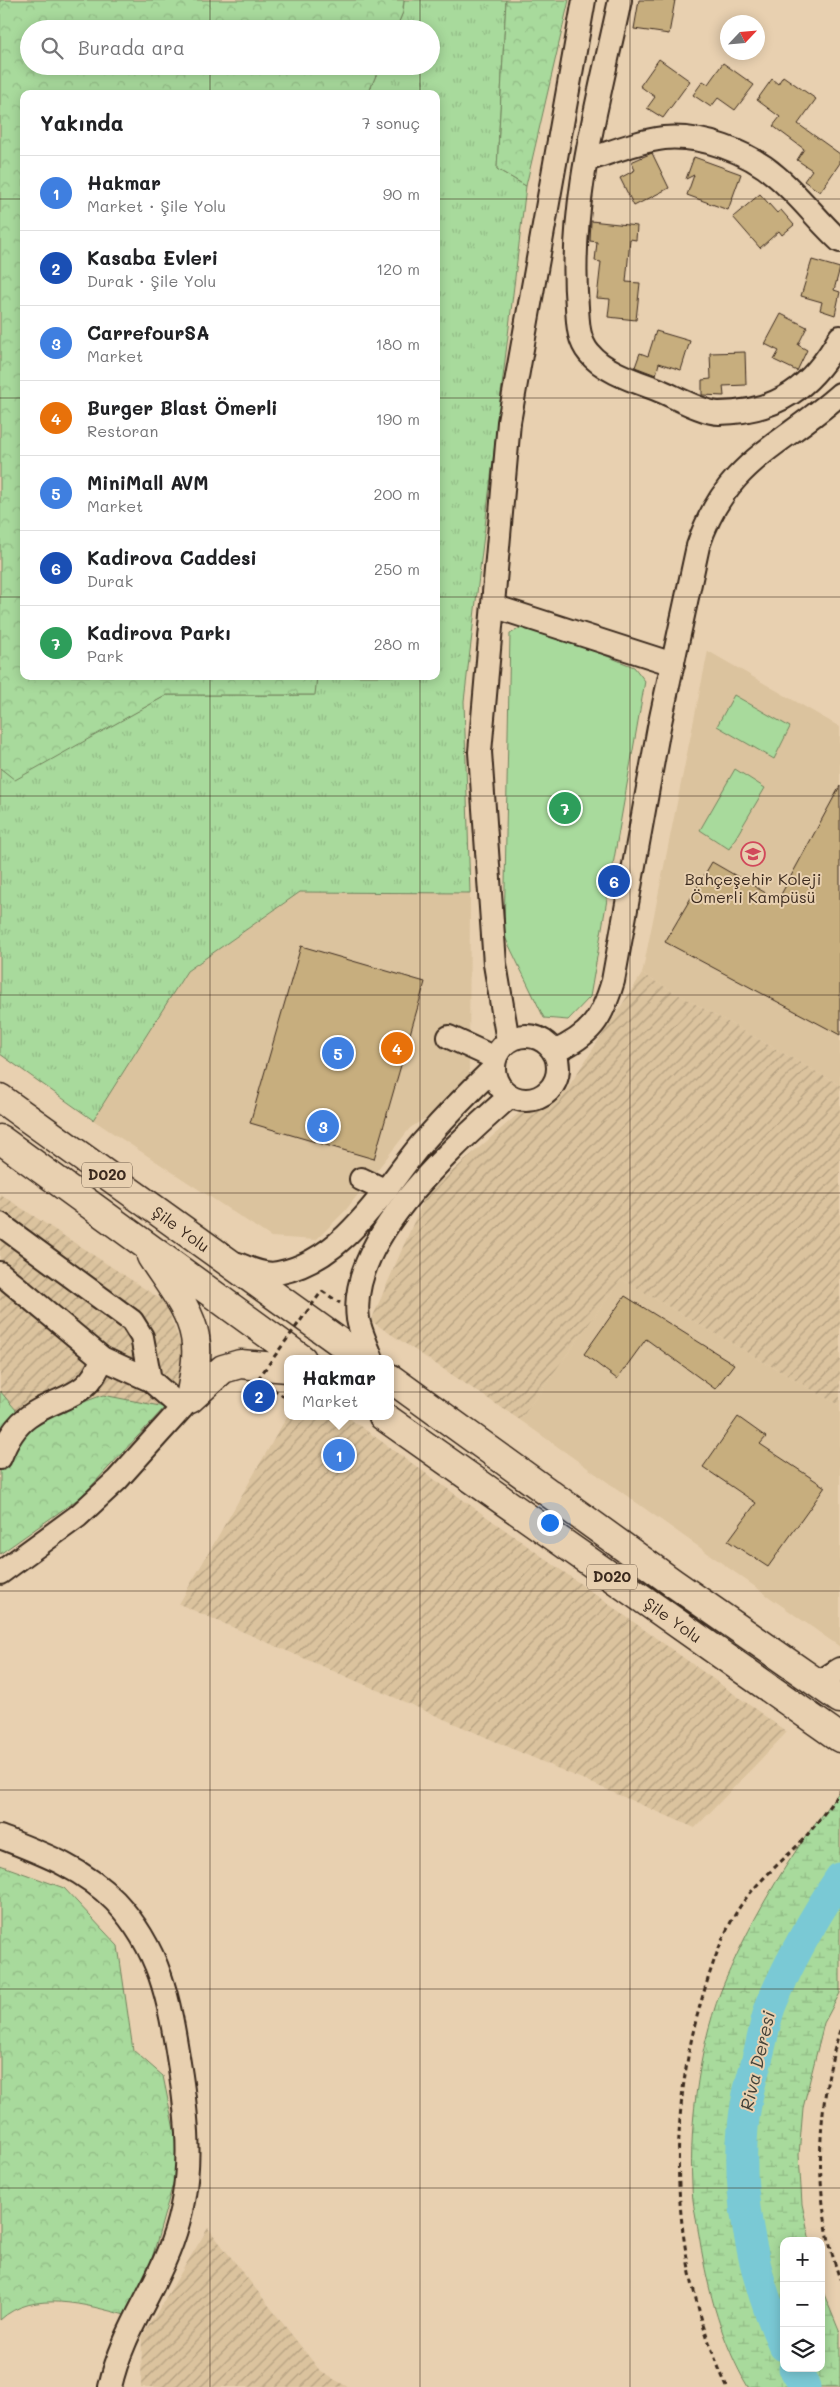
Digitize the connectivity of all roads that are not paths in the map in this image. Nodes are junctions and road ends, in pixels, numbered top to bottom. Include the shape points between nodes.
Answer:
1 (584, 0) edge
2 (620, 0) edge
3 (587, 160) junction
4 (840, 242) edge
5 (840, 337) edge
6 (840, 394) edge
7 (493, 606) junction
8 (672, 664) junction
9 (449, 1037) dead end
10 (554, 1052) junction
11 (499, 1056) junction
12 (510, 1096) junction
13 (0, 1098) edge
14 (0, 1139) edge
15 (361, 1179) dead end
16 (384, 1190) junction
17 (0, 1224) edge
18 (144, 1244) junction
19 (214, 1253) junction
20 (0, 1273) edge
21 (297, 1355) edge
22 (357, 1355) edge
23 (371, 1355) edge
24 (102, 1358) junction
25 (284, 1368) edge
26 (150, 1380) junction
27 (394, 1381) edge
28 (186, 1403) junction
29 (389, 1420) edge
30 (0, 1458) edge
31 (0, 1573) edge
32 (840, 1669) edge
33 (818, 1683) junction
34 (840, 1699) edge
35 (840, 1738) edge
36 (0, 1837) edge
37 (110, 2387) edge

1 - 7 street via 509,422
2 - 3 street
3 - 4 street via 663,138 686,138 724,148 757,160 778,177
3 - 5 street via 574,251 579,334 589,354 614,372 714,413 741,413 766,406 813,377
6 - 8 street via 746,466 720,497 698,546
7 - 8 street
7 - 11 street via 480,752
8 - 10 street via 608,998 594,1025 572,1043
9 - 11 street
10 - 11 street via 538,1038 522,1036
10 - 12 street via 558,1072 549,1091 530,1100
11 - 12 street via 501,1088
11 - 16 street
12 - 23 street via 452,1149 395,1213 380,1237 360,1284 358,1319
13 - 19 highway, Şile Yolu / D020
14 - 18 highway, Şile Yolu / D020
15 - 16 street
16 - 19 street via 334,1248 309,1263 277,1274 254,1271
17 - 26 street via 132,1321 142,1337
18 - 21 highway, Şile Yolu / D020
18 - 28 highway via 186,1312 195,1337 196,1359
19 - 22 highway, Şile Yolu / D020
20 - 24 street
24 - 26 street
24 - 30 street via 96,1375 84,1388 22,1421 8,1438
25 - 28 highway via 240,1364 223,1369
26 - 28 street
27 - 33 highway, Şile Yolu / D020
28 - 31 street via 117,1480 78,1516
29 - 35 highway, Şile Yolu / D020
32 - 33 street
33 - 34 highway, Şile Yolu / D020
36 - 37 street via 62,1861 114,1900 135,1926 155,1960 166,1991 188,2121 184,2197 173,2241 124,2339

